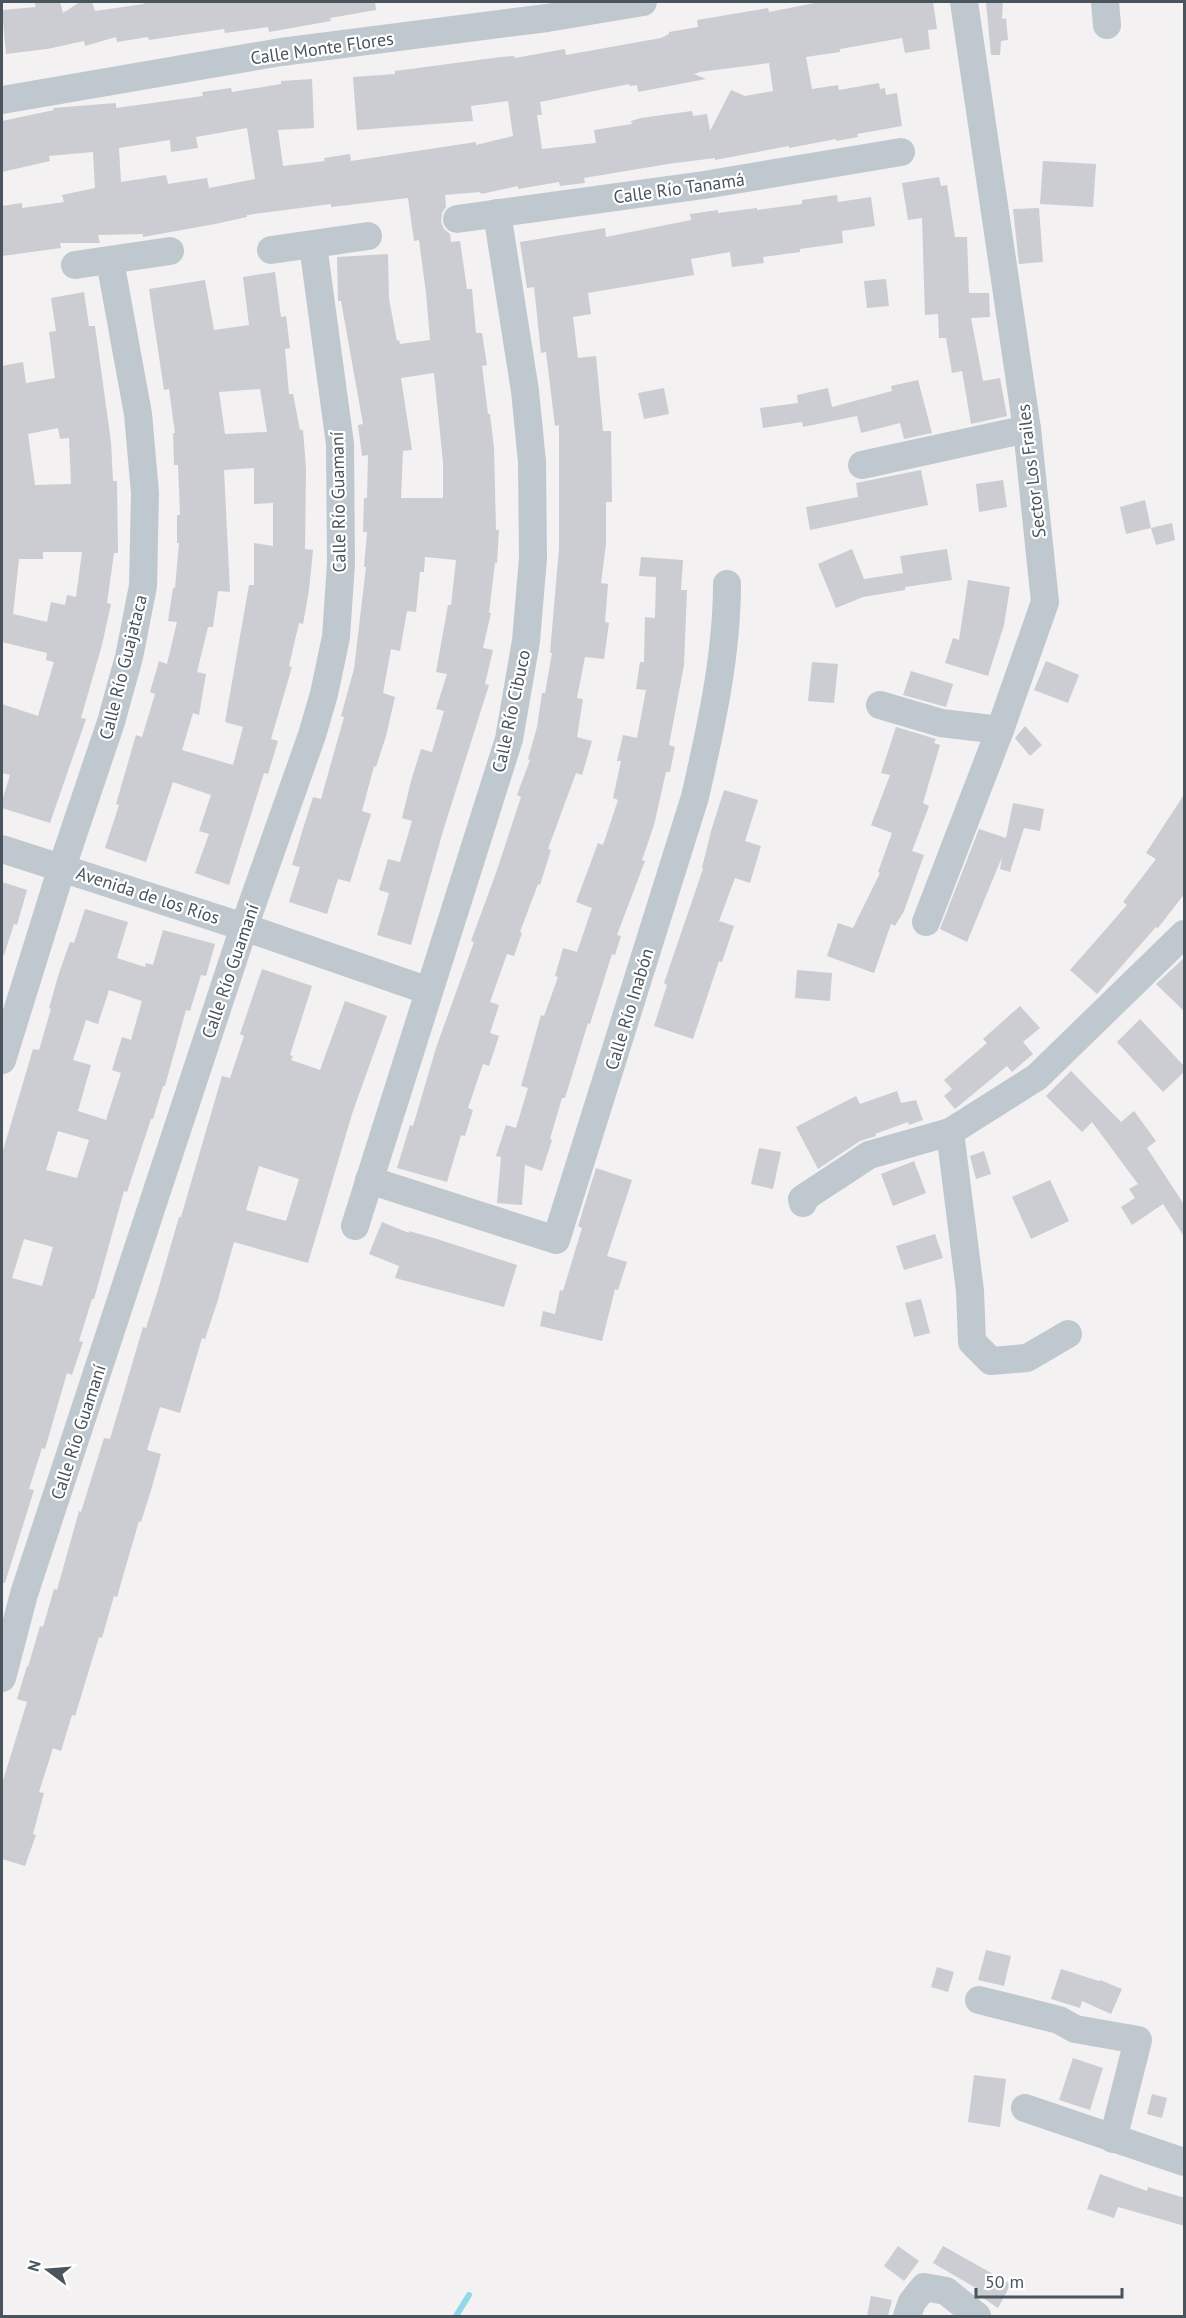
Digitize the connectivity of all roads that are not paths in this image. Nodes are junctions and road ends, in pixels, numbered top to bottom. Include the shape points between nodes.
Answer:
1 (643, 2) edge
2 (964, 2) edge
3 (557, 9) edge
4 (2, 100) edge
5 (901, 152) dead end
6 (497, 213) junction
7 (457, 219) dead end
8 (368, 236) dead end
9 (313, 245) junction
10 (271, 250) dead end
11 (170, 251) dead end
12 (110, 261) junction
13 (75, 265) dead end
14 (1027, 429) junction
15 (862, 465) dead end
16 (727, 584) dead end
17 (880, 705) dead end
18 (1000, 730) junction
19 (2, 849) edge
20 (62, 867) junction
21 (926, 922) dead end
22 (244, 927) junction
23 (1185, 934) edge
24 (429, 991) junction
25 (2, 1060) edge
26 (950, 1132) junction
27 (369, 1180) junction
28 (802, 1203) dead end
29 (355, 1226) dead end
30 (1068, 1334) dead end
31 (13, 1591) edge
32 (2, 1678) edge
33 (979, 2000) dead end
34 (1025, 2108) dead end
35 (1113, 2139) junction
36 (1185, 2162) edge
37 (908, 2316) edge
38 (977, 2316) edge

1 - 3 street, Calle Monte Flores
2 - 14 street, Sector Los Frailes
3 - 4 street, Calle Monte Flores
5 - 6 street, Calle Río Tanamá via 704,185
6 - 7 street, Calle Río Tanamá
6 - 24 street, Calle Río Cibuco via 532,462 533,558 526,641 509,740
8 - 9 street
9 - 10 street
9 - 22 street, Calle Río Guamaní via 340,444 341,563 336,637 312,735
11 - 12 street
12 - 13 street
12 - 20 street, Calle Río Guajataca via 138,414 145,493 143,586 111,722
14 - 15 street
14 - 18 street, Sector Los Frailes via 1045,602
16 - 27 street, Calle Río Inabón via 725,633 695,797 556,1240
17 - 18 street via 941,723
18 - 21 street, Sector Los Frailes
19 - 20 street, Avenida de los Ríos
20 - 22 street, Avenida de los Ríos
20 - 25 street, Calle Río Guajataca
22 - 24 street, Avenida de los Ríos
22 - 31 street, Calle Río Guamaní
23 - 26 street via 1037,1077
24 - 27 street, Calle Río Cibuco
26 - 28 street via 869,1155 802,1199
26 - 30 street via 970,1291 972,1342 991,1361 1027,1358
27 - 29 street, Calle Río Cibuco
31 - 32 street, Calle Río Guamaní
33 - 35 street via 1059,2020 1075,2029 1138,2040
34 - 35 street
35 - 36 street
37 - 38 street via 912,2302 924,2287 946,2291

